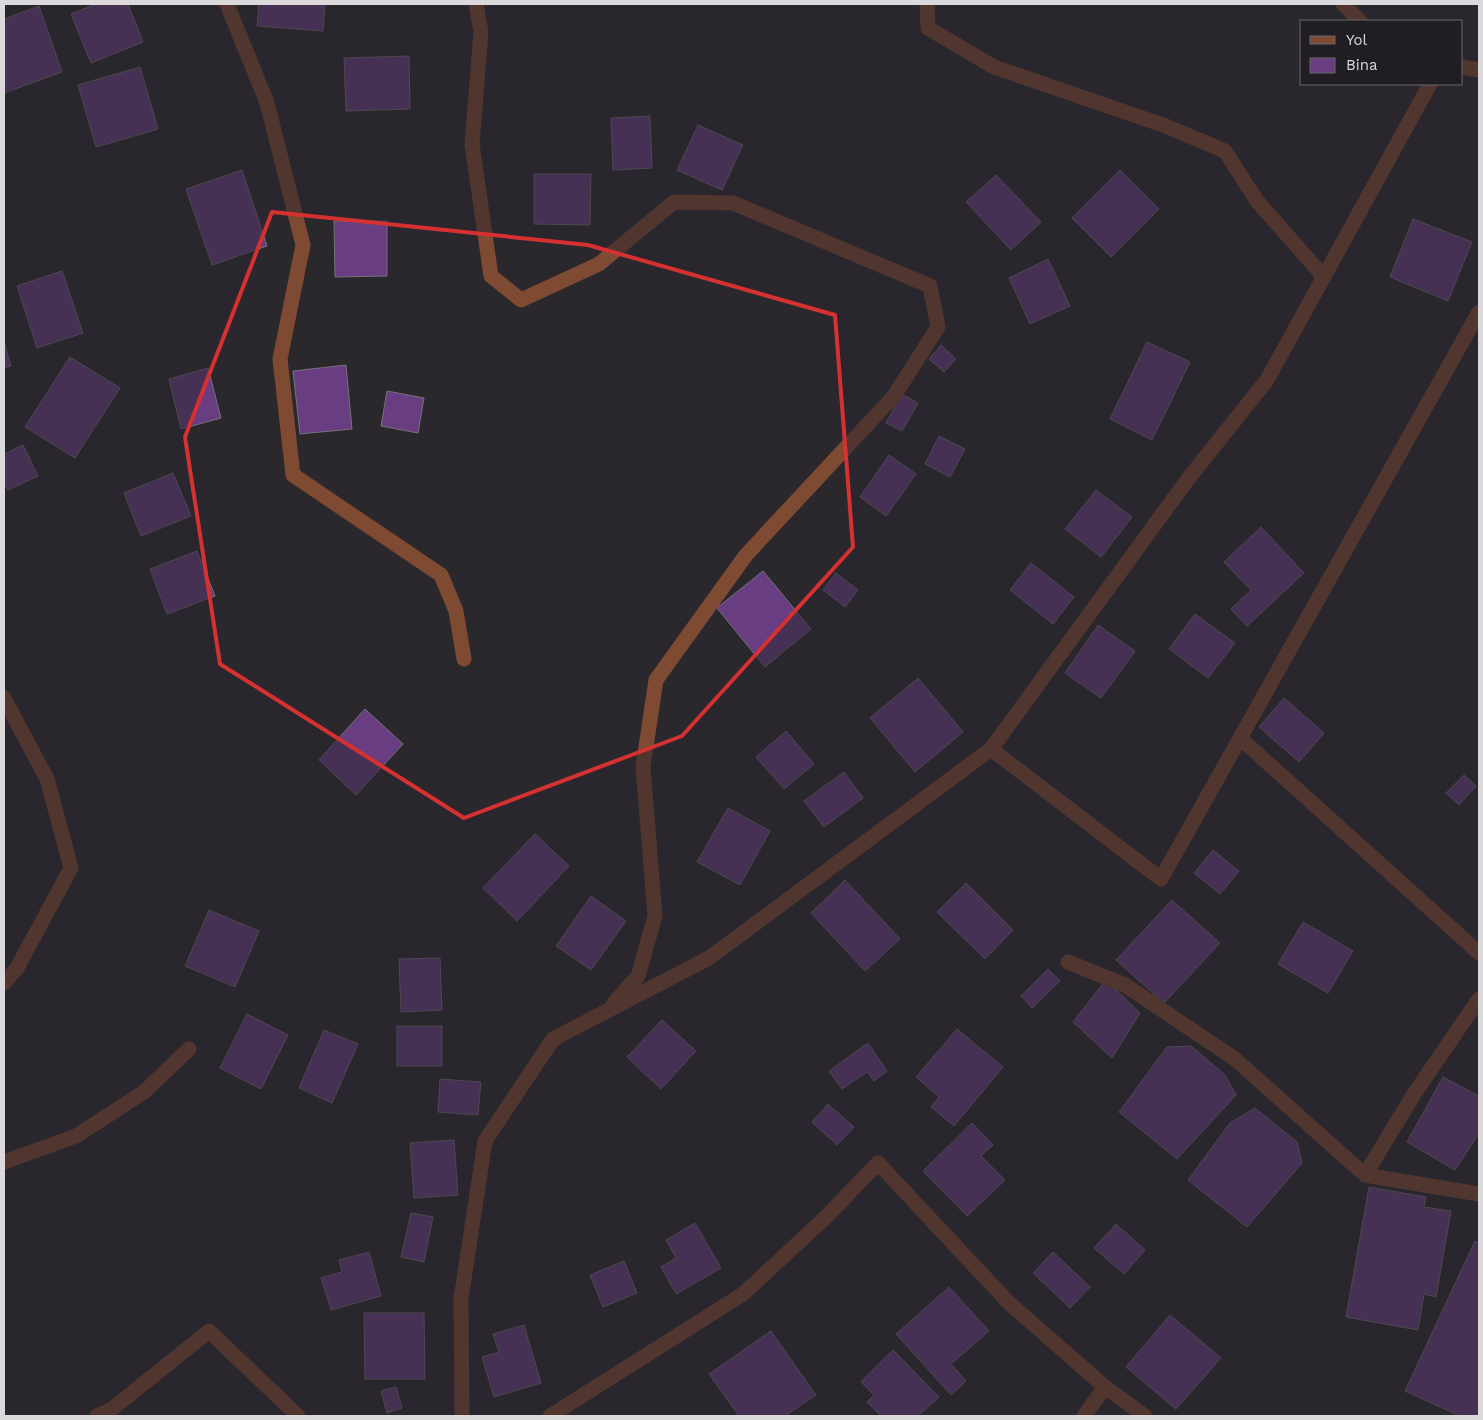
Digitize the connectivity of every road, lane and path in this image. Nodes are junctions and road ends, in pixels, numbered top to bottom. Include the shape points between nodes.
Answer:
1 (227, 4) edge
2 (476, 4) edge
3 (927, 4) edge
4 (1343, 4) edge
5 (1359, 20) edge
6 (1463, 67) edge
7 (1479, 70) edge
8 (1429, 85) edge
9 (1324, 277) junction
10 (1479, 312) edge
11 (464, 659) dead end
12 (4, 698) edge
13 (1240, 738) junction
14 (991, 749) junction
15 (1479, 954) edge
16 (1068, 962) dead end
17 (4, 983) edge
18 (1479, 999) edge
19 (606, 1012) junction
20 (189, 1049) dead end
21 (4, 1162) edge
22 (1365, 1175) junction
23 (1479, 1194) edge
24 (1105, 1387) junction
25 (97, 1416) edge
26 (298, 1416) edge
27 (462, 1416) edge
28 (550, 1416) edge
29 (1084, 1416) edge
30 (1145, 1416) edge

1 - 11 street via 267,103 303,245 280,359 293,475 441,575 456,612
2 - 19 street via 481,32 472,144 491,276 521,300 599,264 674,202 733,202 930,286 938,327 894,396 746,555 656,680 643,767 655,916 638,976
3 - 9 street via 928,28 994,66 1163,125 1225,151 1257,201
4 - 5 street
6 - 7 street
8 - 9 street
9 - 14 street via 1267,380 1188,479
10 - 13 street
12 - 17 street via 47,779 71,868 17,968
13 - 14 street via 1161,879
13 - 15 street
14 - 19 street via 709,958
16 - 22 street via 1125,986 1235,1059
18 - 22 street via 1414,1094
19 - 27 street via 553,1039 485,1141 461,1299
20 - 21 street via 144,1092 76,1136
22 - 23 street
24 - 28 street via 1009,1302 878,1163 826,1217 743,1294
24 - 29 street
24 - 30 street
25 - 26 street via 112,1409 209,1331

